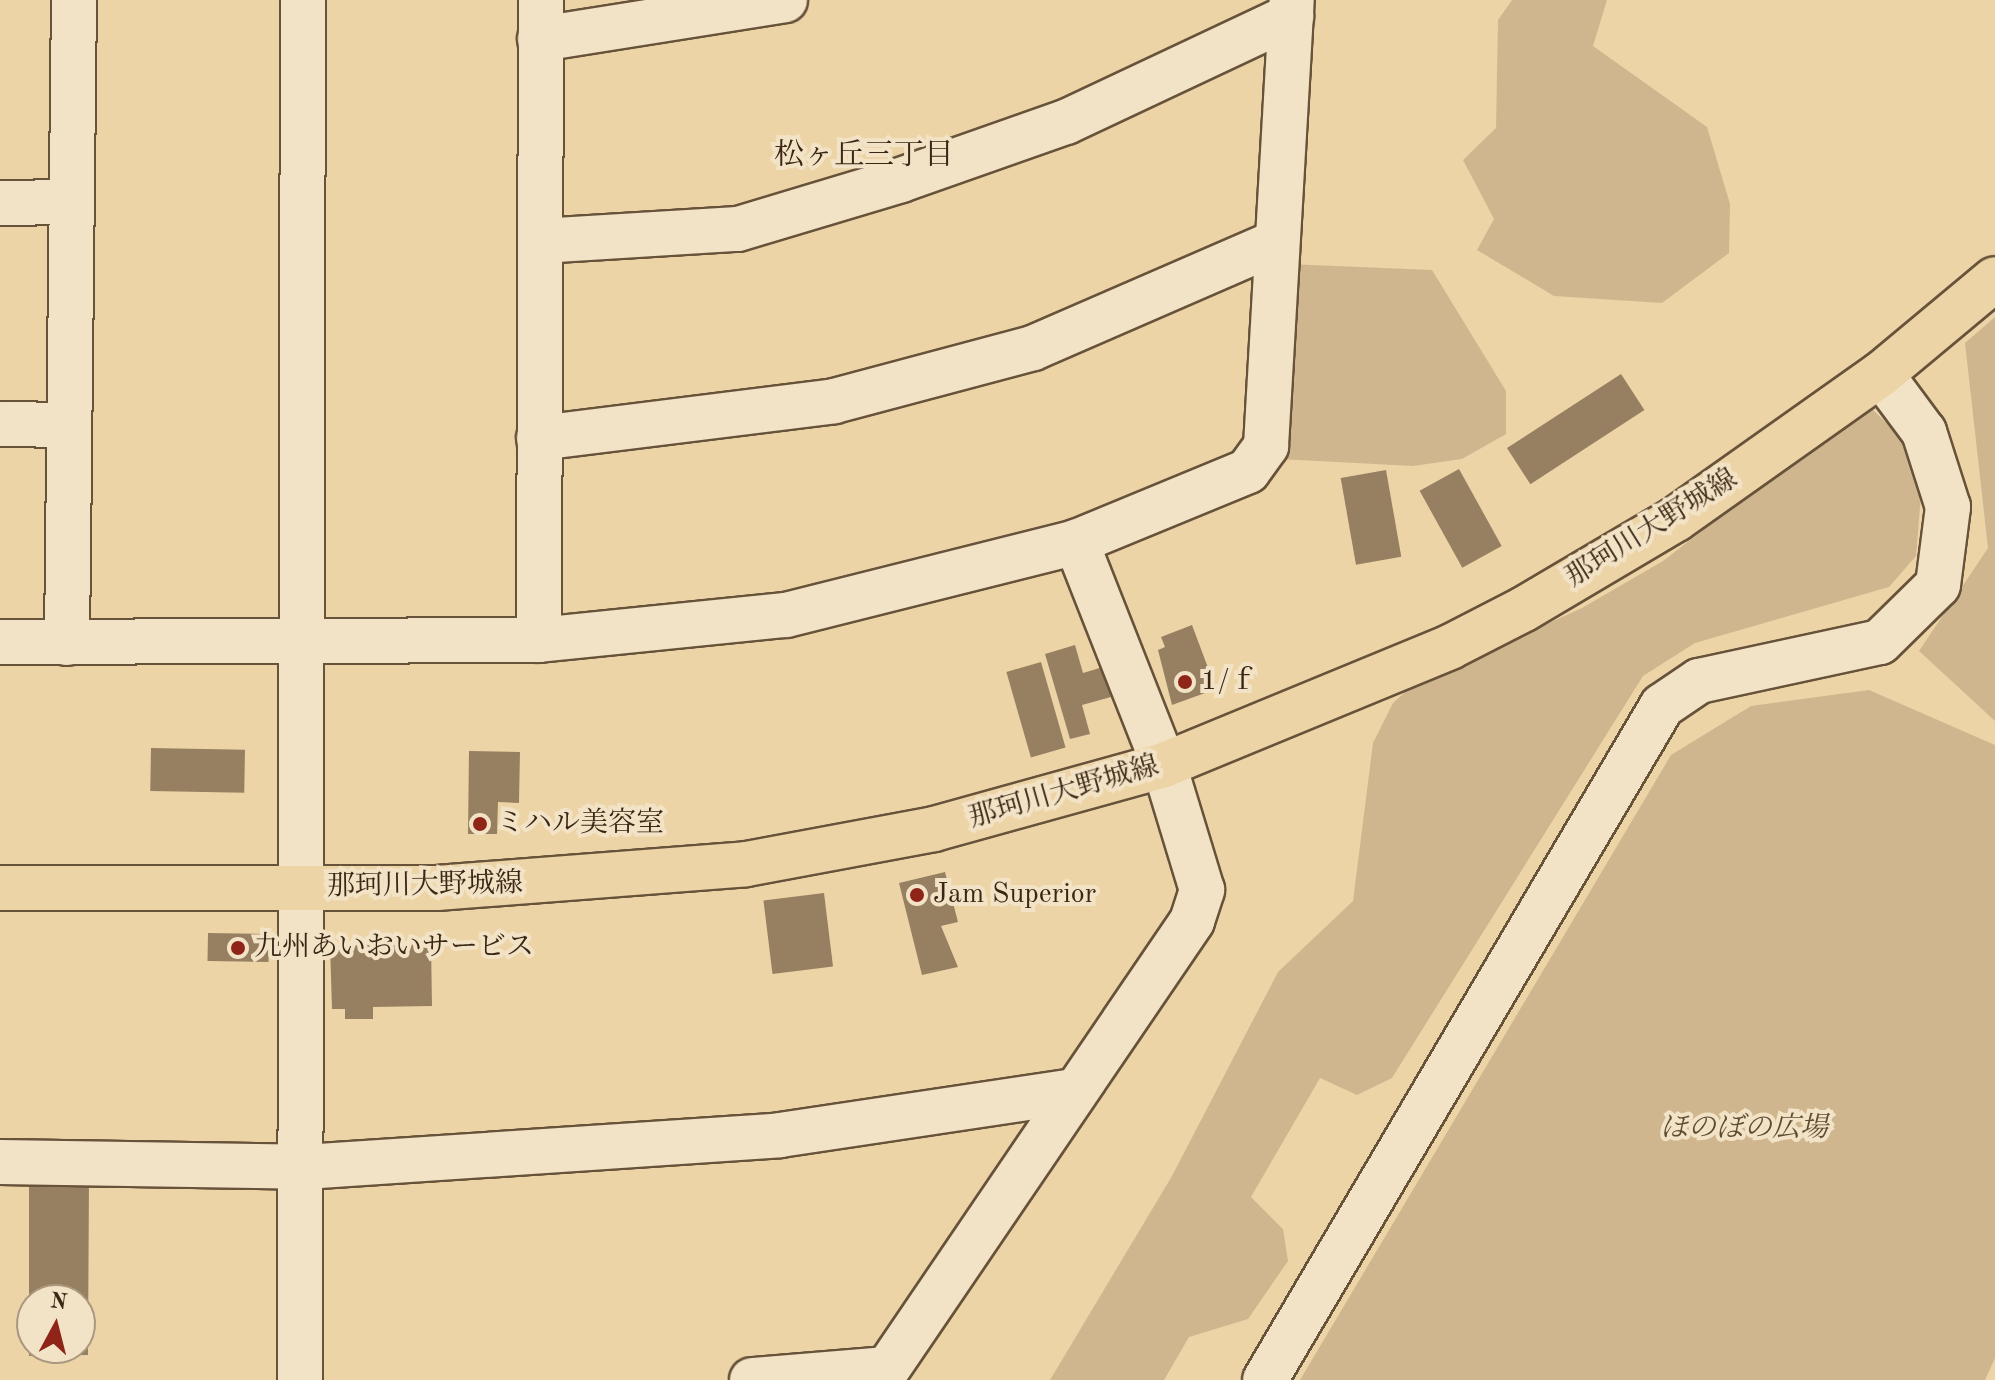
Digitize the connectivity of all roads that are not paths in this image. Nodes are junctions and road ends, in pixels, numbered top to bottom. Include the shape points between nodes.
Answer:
1 (74, 0) edge
2 (303, 0) edge
3 (785, 0) edge
4 (1291, 8) edge
5 (540, 19) edge
6 (72, 202) junction
7 (0, 203) edge
8 (540, 241) junction
9 (1274, 243) junction
10 (1995, 279) edge
11 (1881, 374) junction
12 (0, 424) edge
13 (69, 425) junction
14 (539, 438) junction
15 (1076, 542) junction
16 (539, 640) junction
17 (0, 642) edge
18 (67, 643) junction
19 (303, 645) junction
20 (1164, 765) junction
21 (0, 888) edge
22 (304, 889) junction
23 (1076, 1091) junction
24 (0, 1162) edge
25 (304, 1167) junction
26 (884, 1374) edge
27 (300, 1380) edge
28 (752, 1380) edge
29 (1265, 1380) edge

1 - 6 street
2 - 19 street
3 - 5 street
4 - 8 street via 1066,122 901,180 738,229
4 - 9 street
5 - 8 street
6 - 7 street
6 - 13 street
8 - 14 street
9 - 14 street via 1033,348 834,401
9 - 15 street via 1266,446 1248,471
10 - 11 main road, 那珂川大野城線
11 - 20 main road, 那珂川大野城線 via 1676,519 1524,609 1450,647
11 - 29 street via 1924,432 1948,507 1938,585 1880,642 1699,681 1662,706
12 - 13 street
13 - 18 street
14 - 16 street
15 - 16 street via 786,615
15 - 20 street
16 - 19 street
17 - 18 street
18 - 19 street
19 - 22 street
20 - 22 main road, 那珂川大野城線 via 934,829 746,864 549,883
20 - 23 street via 1202,890 1192,921
21 - 22 main road, 那珂川大野城線
22 - 25 street
23 - 25 street via 780,1135
23 - 26 street
24 - 25 street
25 - 27 street
26 - 28 street

